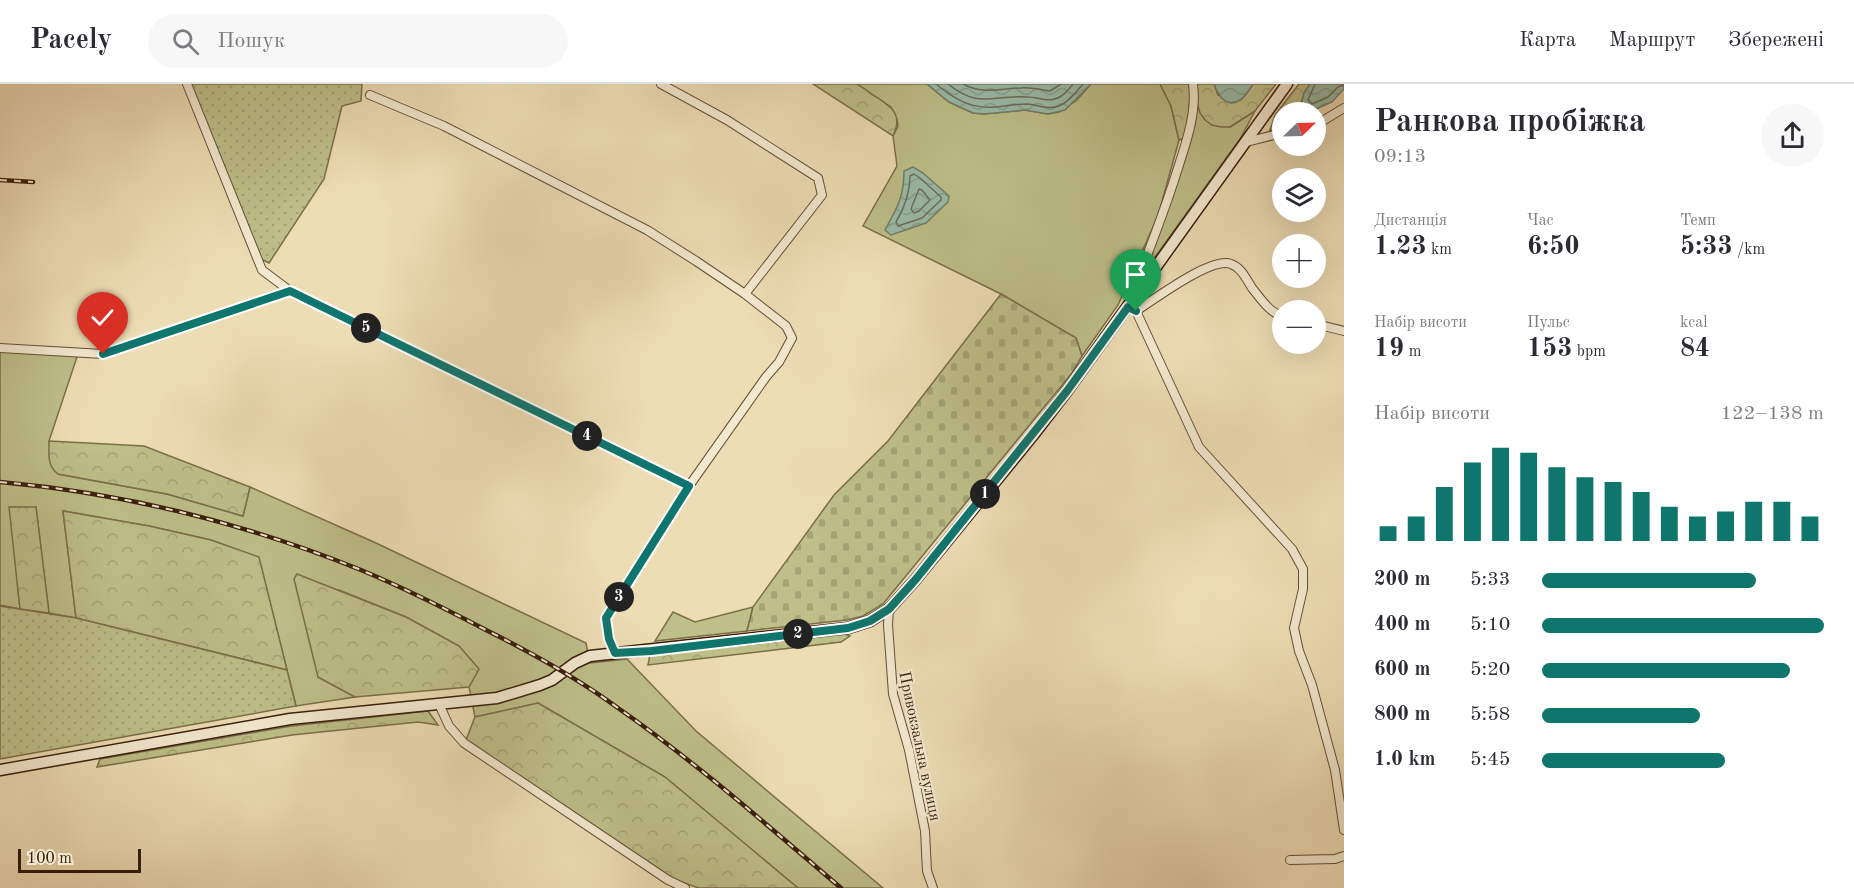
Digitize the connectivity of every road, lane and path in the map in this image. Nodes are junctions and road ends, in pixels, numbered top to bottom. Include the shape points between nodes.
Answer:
1 (186, 84) edge
2 (661, 84) edge
3 (1193, 84) edge
4 (1287, 84) edge
5 (370, 95) dead end
6 (1344, 108) edge
7 (1326, 119) edge
8 (1272, 135) edge
9 (1245, 142) junction
10 (290, 291) junction
11 (745, 294) junction
12 (1132, 309) junction
13 (1272, 311) edge
14 (1326, 326) edge
15 (1344, 331) edge
16 (0, 348) edge
17 (689, 486) junction
18 (889, 609) junction
19 (615, 653) junction
20 (439, 704) junction
21 (1344, 768) edge
22 (0, 770) edge
23 (1335, 770) junction
24 (1344, 830) edge
25 (1344, 856) edge
26 (1290, 860) dead end
27 (685, 888) edge
28 (933, 888) edge

1 - 10 street via 262,270
2 - 11 street via 727,120 818,178 822,195
3 - 12 street via 1188,137
4 - 9 main road
5 - 11 street via 444,126 646,230
6 - 7 street
8 - 9 street
9 - 12 main road
10 - 16 street via 103,354
10 - 17 street
11 - 17 street via 786,326 792,338 779,362
12 - 13 street via 1220,262 1241,270
12 - 18 main road
12 - 23 street via 1199,447 1292,549 1303,569 1303,589 1294,628
14 - 15 street
17 - 19 street via 606,618
18 - 19 main road via 848,628
18 - 28 street, Привокзальна вулиця via 893,694 909,750
19 - 20 main road via 582,660 552,680 521,692
20 - 22 main road via 290,719
20 - 27 street via 448,726 464,744
21 - 23 street
23 - 24 street
25 - 26 street

